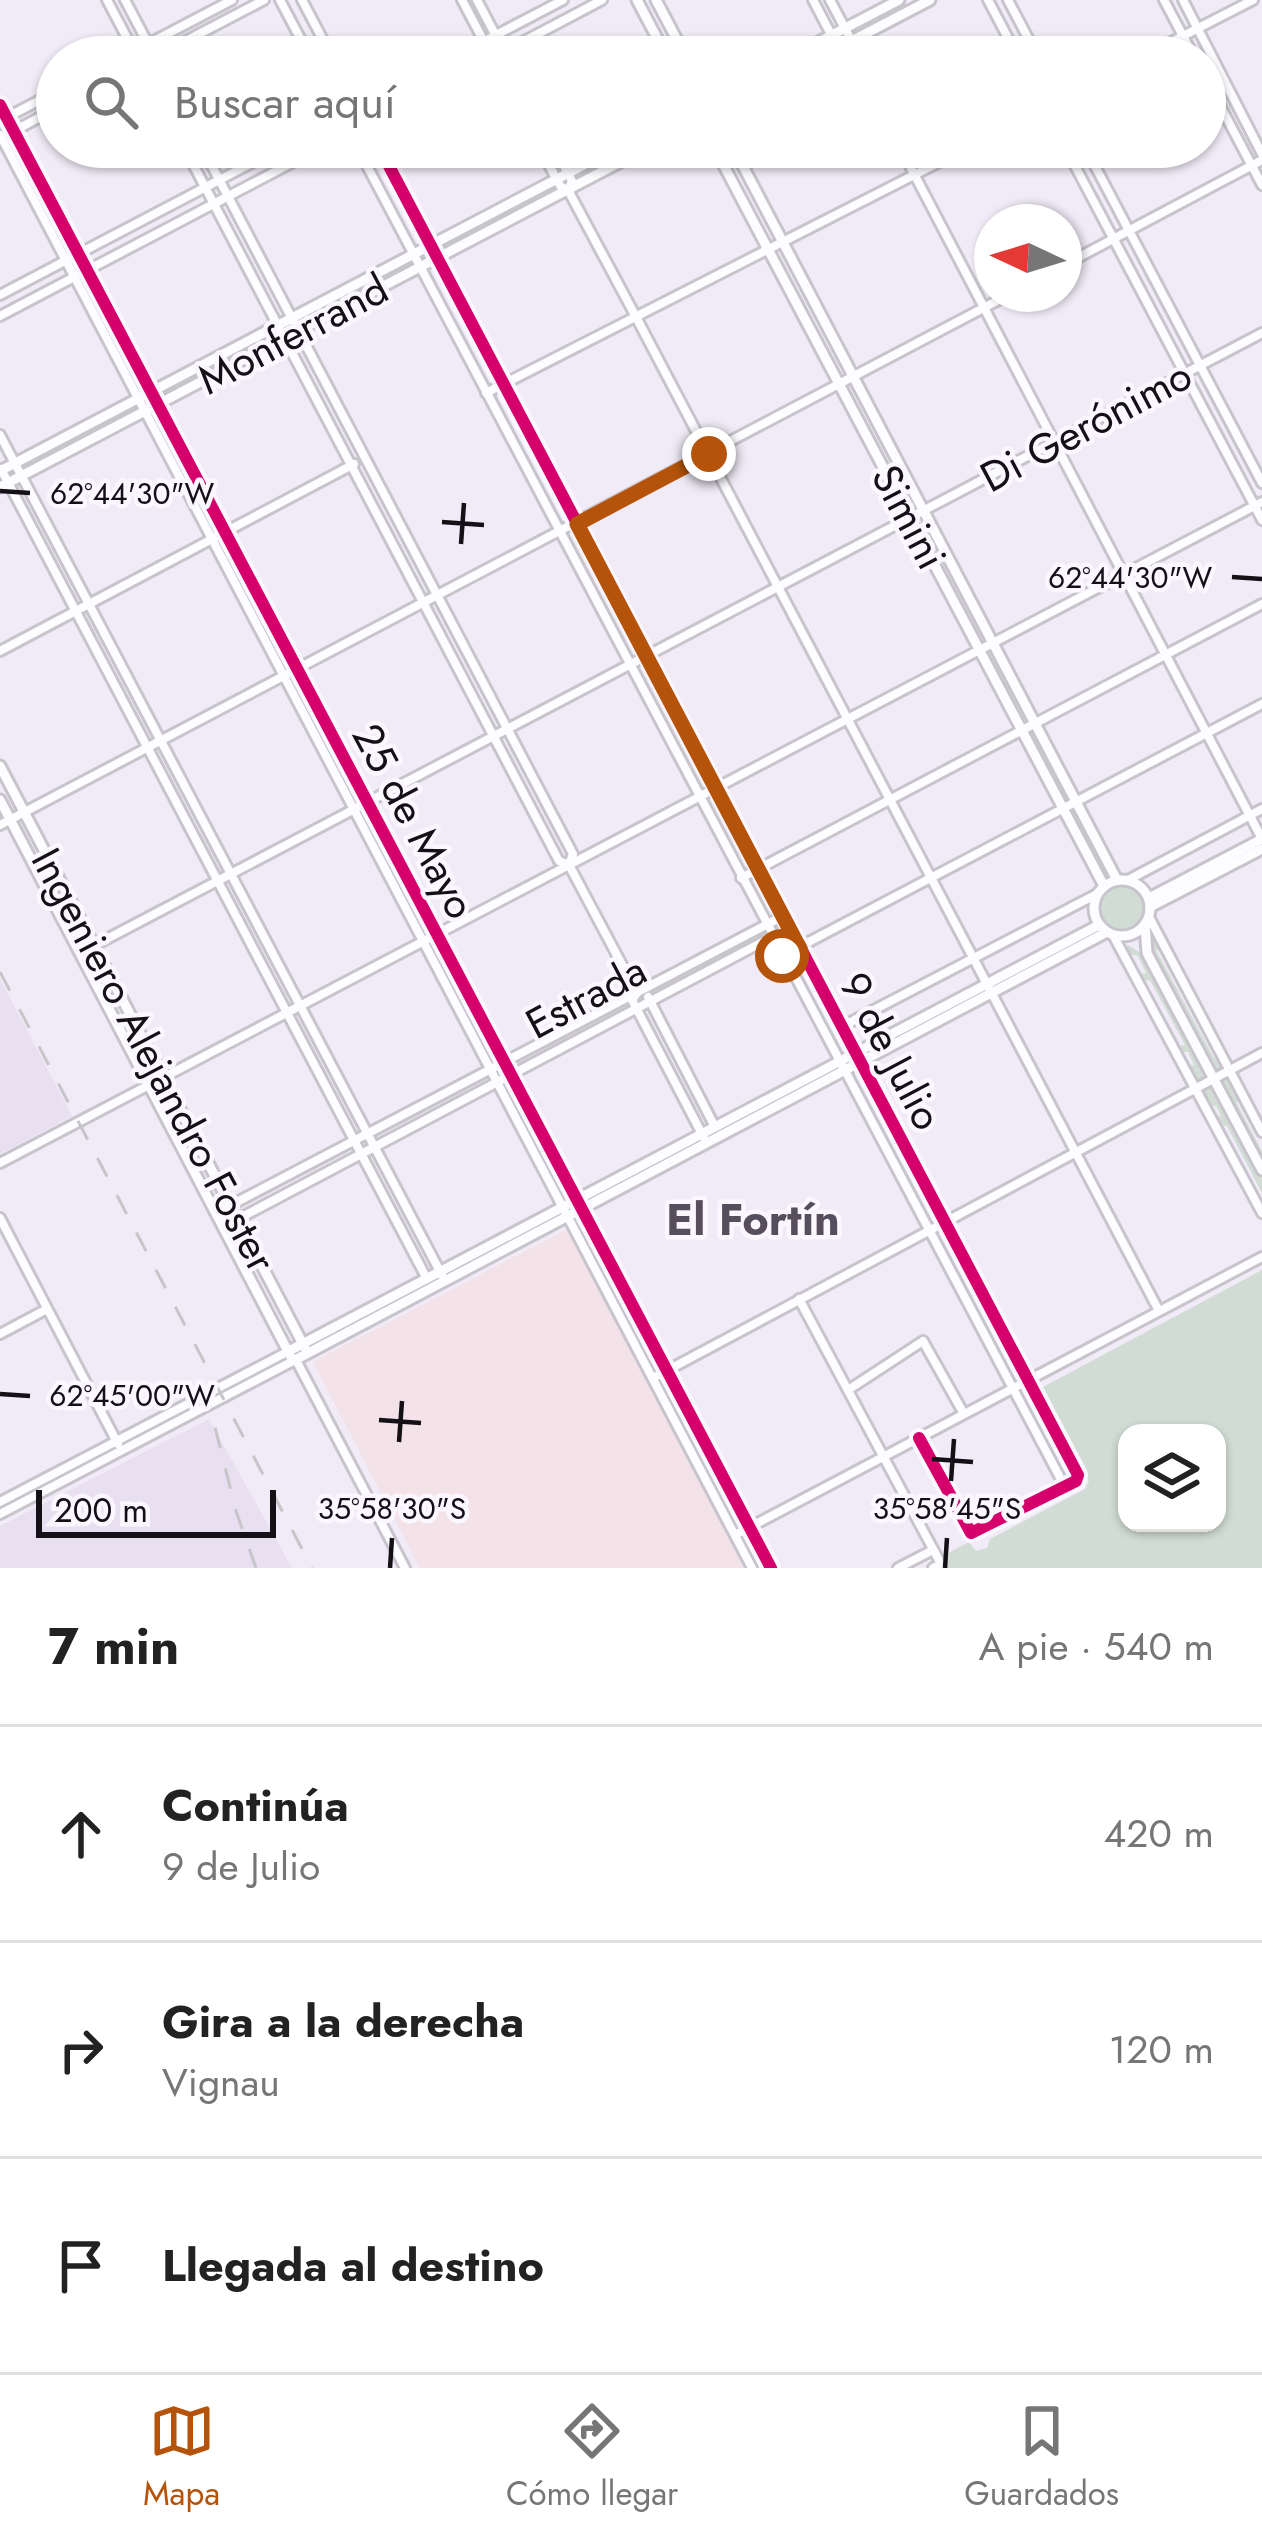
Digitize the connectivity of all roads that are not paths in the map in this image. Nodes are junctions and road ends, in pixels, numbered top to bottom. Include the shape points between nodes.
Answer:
1 (107, 0) edge
2 (125, 0) edge
3 (232, 0) edge
4 (264, 0) edge
5 (280, 0) edge
6 (302, 0) edge
7 (462, 0) edge
8 (477, 0) edge
9 (563, 0) edge
10 (602, 0) edge
11 (637, 0) edge
12 (656, 0) edge
13 (813, 0) edge
14 (830, 0) edge
15 (899, 0) edge
16 (930, 0) edge
17 (988, 0) edge
18 (1008, 0) edge
19 (1164, 0) edge
20 (1183, 0) edge
21 (1253, 0) edge
22 (845, 28) junction
23 (1197, 28) junction
24 (496, 35) joint
25 (832, 35) joint
26 (126, 36) edge
27 (144, 36) edge
28 (163, 36) edge
29 (195, 36) edge
30 (299, 36) edge
31 (321, 36) edge
32 (481, 36) edge
33 (538, 36) edge
34 (656, 36) edge
35 (675, 36) edge
36 (849, 36) edge
37 (861, 36) edge
38 (1007, 36) edge
39 (1027, 36) edge
40 (1183, 36) joint
41 (1201, 36) edge
42 (1226, 86) edge
43 (36, 102) edge
44 (0, 105) edge
45 (1226, 116) edge
46 (3, 119) edge
47 (36, 119) edge
48 (14, 131) junction
49 (0, 137) edge
50 (1262, 157) edge
51 (1252, 165) junction
52 (195, 168) edge
53 (213, 168) edge
54 (242, 168) edge
55 (282, 168) edge
56 (368, 168) edge
57 (390, 168) edge
58 (550, 168) edge
59 (565, 168) edge
60 (578, 168) edge
61 (609, 168) edge
62 (725, 168) edge
63 (745, 168) edge
64 (911, 168) edge
65 (928, 168) edge
66 (1076, 168) edge
67 (1096, 168) edge
68 (568, 173) junction
69 (915, 175) junction
70 (556, 179) junction
71 (219, 180) junction
72 (1262, 185) edge
73 (205, 187) junction
74 (568, 190) junction
75 (228, 196) junction
76 (214, 204) junction
77 (1129, 230) junction
78 (1114, 239) junction
79 (784, 243) junction
80 (430, 245) junction
81 (769, 251) junction
82 (78, 254) junction
83 (413, 254) junction
84 (1082, 256) edge
85 (437, 258) junction
86 (66, 260) junction
87 (420, 267) junction
88 (87, 270) junction
89 (75, 277) junction
90 (974, 289) edge
91 (0, 295) edge
92 (976, 312) edge
93 (986, 312) edge
94 (0, 316) edge
95 (636, 317) junction
96 (292, 318) junction
97 (278, 325) junction
98 (298, 331) junction
99 (1262, 332) edge
100 (284, 338) junction
101 (1200, 365) junction
102 (1185, 374) junction
103 (854, 377) junction
104 (503, 384) junction
105 (839, 385) junction
106 (151, 392) junction
107 (486, 393) junction
108 (138, 398) junction
109 (158, 404) junction
110 (145, 411) junction
111 (0, 435) edge
112 (1054, 442) junction
113 (709, 454) junction
114 (365, 458) junction
115 (15, 463) junction
116 (352, 466) junction
117 (0, 470) edge
118 (22, 476) junction
119 (1262, 483) edge
120 (4, 485) edge
121 (1258, 504) edge
122 (924, 511) junction
123 (910, 519) junction
124 (1262, 520) edge
125 (577, 524) junction
126 (225, 532) junction
127 (559, 533) junction
128 (212, 539) junction
129 (1124, 574) junction
130 (779, 588) junction
131 (438, 596) junction
132 (89, 604) junction
133 (424, 604) junction
134 (1262, 604) edge
135 (75, 611) junction
136 (993, 643) junction
137 (979, 650) junction
138 (0, 651) edge
139 (1166, 655) junction
140 (646, 657) junction
141 (629, 666) junction
142 (297, 670) junction
143 (285, 676) junction
144 (1262, 704) edge
145 (848, 719) junction
146 (1035, 723) junction
147 (508, 730) junction
148 (1022, 730) junction
149 (1207, 733) junction
150 (494, 736) junction
151 (161, 741) junction
152 (148, 748) junction
153 (0, 766) edge
154 (716, 788) junction
155 (698, 798) junction
156 (0, 800) edge
157 (890, 800) junction
158 (367, 802) junction
159 (1076, 802) junction
160 (1063, 808) junction
161 (355, 809) junction
162 (1262, 809) edge
163 (24, 812) junction
164 (1250, 815) junction
165 (5, 822) edge
166 (1262, 839) edge
167 (1262, 849) edge
168 (569, 865) junction
169 (758, 869) junction
170 (231, 874) junction
171 (740, 878) junction
172 (931, 878) junction
173 (1122, 880) junction
174 (218, 881) junction
175 (1101, 890) junction
176 (1148, 912) junction
177 (783, 916) junction
178 (766, 925) junction
179 (789, 928) junction
180 (1109, 932) junction
181 (437, 934) junction
182 (772, 937) junction
183 (424, 941) junction
184 (94, 945) junction
185 (799, 947) junction
186 (80, 952) junction
187 (1147, 953) junction
188 (782, 956) junction
189 (974, 958) junction
190 (989, 988) junction
191 (637, 993) junction
192 (649, 1000) junction
193 (300, 1006) junction
194 (636, 1007) junction
195 (287, 1013) junction
196 (842, 1028) junction
197 (1262, 1053) edge
198 (858, 1058) junction
199 (504, 1063) junction
200 (841, 1067) junction
201 (491, 1069) junction
202 (1229, 1070) junction
203 (510, 1074) junction
204 (163, 1078) junction
205 (1214, 1078) junction
206 (497, 1081) junction
207 (149, 1085) junction
208 (1196, 1088) junction
209 (718, 1132) junction
210 (1262, 1132) edge
211 (368, 1134) junction
212 (705, 1139) junction
213 (355, 1141) junction
214 (374, 1146) junction
215 (1076, 1152) junction
216 (361, 1153) junction
217 (0, 1163) edge
218 (1262, 1170) edge
219 (579, 1205) junction
220 (230, 1206) junction
221 (566, 1212) junction
222 (216, 1213) junction
223 (1262, 1214) edge
224 (0, 1218) edge
225 (237, 1219) junction
226 (944, 1222) junction
227 (223, 1227) junction
228 (928, 1230) junction
229 (1262, 1257) edge
230 (443, 1277) junction
231 (430, 1283) junction
232 (799, 1299) junction
233 (47, 1309) junction
234 (1159, 1311) junction
235 (0, 1334) edge
236 (305, 1348) junction
237 (292, 1357) junction
238 (667, 1371) junction
239 (653, 1378) junction
240 (1028, 1380) junction
241 (1012, 1389) junction
242 (848, 1390) junction
243 (964, 1414) junction
244 (919, 1438) junction
245 (119, 1446) junction
246 (883, 1457) junction
247 (1065, 1487) junction
248 (0, 1502) edge
249 (0, 1514) edge
250 (749, 1528) junction
251 (735, 1535) junction
252 (933, 1550) junction
253 (937, 1566) edge
254 (405, 1568) edge
255 (752, 1568) edge
256 (771, 1568) edge
257 (898, 1568) edge

1 - 26 street
2 - 27 street
3 - 28 street
4 - 29 street
5 - 30 street
6 - 31 street
7 - 32 street
8 - 24 street
9 - 24 street
10 - 33 street
11 - 34 street
12 - 35 street
13 - 25 street
14 - 22 street
15 - 22 street
16 - 37 street
17 - 38 street
18 - 39 street
19 - 40 street
20 - 23 street
21 - 23 street
22 - 25 street
22 - 36 street
23 - 40 street
23 - 41 street
42 - 50 street
43 - 46 street
44 - 46 street, 25 de Mayo
45 - 51 street
46 - 48 street, 25 de Mayo
47 - 48 street
48 - 49 street
48 - 82 street, 25 de Mayo
49 - 86 street, 25 de Mayo
50 - 51 street
51 - 72 street
51 - 77 street
52 - 73 street
53 - 71 street
54 - 71 street
55 - 75 street
56 - 83 street, 9 de Julio
57 - 80 street, 9 de Julio
58 - 70 street
59 - 68 street
60 - 68 street, Monferrand
61 - 74 street, Monferrand
62 - 81 street, Simini
63 - 79 street, Simini
64 - 69 street
65 - 69 street
66 - 78 street
67 - 77 street
68 - 70 street, Monferrand
68 - 74 street
69 - 79 street
69 - 90 street
70 - 74 street
70 - 80 street, Monferrand
71 - 73 street
71 - 75 street
73 - 76 street
73 - 82 street
74 - 85 street, Monferrand
74 - 95 street
75 - 76 street
75 - 96 street
76 - 88 street
76 - 97 street
77 - 78 street
77 - 101 street
78 - 84 street
78 - 102 street
79 - 81 street
79 - 103 street, Simini
80 - 83 street, Monferrand
80 - 85 street, 9 de Julio
81 - 95 street
81 - 105 street, Simini
82 - 86 street
82 - 88 street, 25 de Mayo
83 - 87 street, 9 de Julio
83 - 96 street, Monferrand
85 - 87 street, Monferrand
85 - 104 street, 9 de Julio
86 - 89 street, 25 de Mayo
86 - 91 street
87 - 98 street, Monferrand
87 - 107 street, 9 de Julio
88 - 89 street
88 - 106 street, 25 de Mayo
89 - 94 street
89 - 108 street, 25 de Mayo
92 - 103 street
93 - 112 street
95 - 104 street
95 - 113 street
96 - 97 street, Monferrand
96 - 98 street
97 - 100 street
97 - 106 street, Monferrand
98 - 100 street, Monferrand
98 - 114 street
99 - 101 street, Di Gerónimo
100 - 109 street, Monferrand
100 - 116 street
101 - 102 street, Di Gerónimo
101 - 119 street
102 - 112 street, Di Gerónimo
102 - 121 street
103 - 105 street
103 - 122 street, Simini
104 - 107 street
104 - 125 street, 9 de Julio
105 - 113 street
105 - 123 street, Simini
106 - 108 street, Monferrand
106 - 109 street, 25 de Mayo
107 - 127 street, 9 de Julio
108 - 110 street, 25 de Mayo
108 - 115 street, Monferrand
109 - 110 street, Monferrand
109 - 126 street, 25 de Mayo
110 - 118 street, Monferrand
110 - 128 street, 25 de Mayo
111 - 115 street
112 - 122 street, Di Gerónimo
112 - 129 street
113 - 125 street
113 - 130 street
114 - 116 street
114 - 131 street
115 - 117 street, Monferrand
115 - 118 street
116 - 126 street
116 - 133 street
117 - 120 street
118 - 120 street, Monferrand
118 - 132 street
120 - 135 street
121 - 124 street
121 - 129 street
122 - 123 street, Di Gerónimo
122 - 136 street, Simini
123 - 130 street, Di Gerónimo
123 - 137 street, Simini
125 - 127 street
125 - 140 street, 9 de Julio
126 - 128 street
126 - 142 street, 25 de Mayo
127 - 131 street
127 - 141 street, 9 de Julio
128 - 132 street
128 - 143 street, 25 de Mayo
129 - 136 street
129 - 139 street
130 - 140 street, Di Gerónimo
130 - 145 street
131 - 133 street
131 - 147 street
132 - 135 street
132 - 151 street
133 - 142 street
133 - 150 street
134 - 139 street
135 - 138 street
135 - 152 street
136 - 137 street
136 - 146 street, Simini
137 - 145 street
137 - 148 street, Simini
139 - 146 street
139 - 149 street
140 - 141 street, Di Gerónimo
140 - 154 street, 9 de Julio
141 - 147 street, Di Gerónimo
141 - 155 street, 9 de Julio
142 - 143 street
142 - 158 street, 25 de Mayo
143 - 151 street
143 - 161 street, 25 de Mayo
144 - 149 street
145 - 154 street
145 - 157 street
146 - 148 street
146 - 159 street, Simini
147 - 150 street, Di Gerónimo
147 - 168 street via 573,854
148 - 157 street
148 - 160 street, Simini
149 - 159 street
149 - 164 street
150 - 158 street, Di Gerónimo
150 - 168 street via 559,861
151 - 152 street
151 - 170 street
152 - 163 street
152 - 174 street
153 - 163 street, Ingeniero Alejandro Foster
154 - 155 street
154 - 169 street, 9 de Julio
155 - 168 street
155 - 171 street, 9 de Julio
156 - 165 street, Ingeniero Alejandro Foster
157 - 169 street
157 - 172 street
158 - 161 street, Di Gerónimo
158 - 181 street, 25 de Mayo
159 - 160 street
159 - 173 street, Simini
160 - 172 street
160 - 175 street, Simini
161 - 170 street, Di Gerónimo
161 - 183 street, 25 de Mayo
162 - 164 street
163 - 165 street
163 - 184 street, Ingeniero Alejandro Foster
164 - 166 street
164 - 173 street
165 - 186 street, Ingeniero Alejandro Foster
166 - 176 street
167 - 176 street
168 - 181 street
168 - 191 street
169 - 171 street
169 - 177 street, 9 de Julio
170 - 174 street, Di Gerónimo
170 - 193 street
171 - 178 street, 9 de Julio
172 - 185 street
172 - 189 street
173 - 175 street
173 - 176 street via 1144,890
174 - 184 street, Di Gerónimo
174 - 195 street
175 - 180 street via 1094,909
175 - 189 street
176 - 180 street via 1129,935
176 - 187 street
176 - 202 street
177 - 178 street, Estrada
177 - 179 street, 9 de Julio
178 - 182 street, 9 de Julio
178 - 191 street, Estrada
179 - 182 street, Estrada
179 - 185 street, 9 de Julio
180 - 187 street
180 - 190 street
180 - 208 street
181 - 183 street
181 - 199 street, 25 de Mayo
182 - 188 street, 9 de Julio
182 - 192 street, Estrada
183 - 193 street
183 - 201 street, 25 de Mayo
184 - 186 street, Di Gerónimo
184 - 204 street, Ingeniero Alejandro Foster
185 - 188 street
185 - 196 street, 9 de Julio
186 - 207 street, Ingeniero Alejandro Foster
187 - 205 street
188 - 200 street, 9 de Julio
189 - 190 street
189 - 196 street
190 - 198 street
190 - 215 street
191 - 192 street
191 - 194 street
191 - 199 street, Estrada
192 - 194 street, Estrada
192 - 209 street
193 - 195 street
193 - 211 street
194 - 203 street, Estrada
194 - 212 street
195 - 204 street
195 - 213 street
196 - 198 street, 9 de Julio
197 - 202 street
198 - 200 street
198 - 226 street, 9 de Julio
199 - 201 street, Estrada
199 - 203 street, 25 de Mayo
200 - 209 street
200 - 228 street, 9 de Julio
201 - 206 street, 25 de Mayo
201 - 211 street, Estrada
202 - 205 street
202 - 210 street
203 - 206 street, Estrada
203 - 219 street, 25 de Mayo
204 - 207 street
204 - 220 street, Ingeniero Alejandro Foster
205 - 208 street
205 - 218 street
206 - 214 street, Estrada
206 - 221 street, 25 de Mayo
207 - 217 street
207 - 222 street, Ingeniero Alejandro Foster
208 - 215 street
208 - 223 street
209 - 212 street
211 - 213 street, Estrada
211 - 214 street
212 - 219 street
213 - 216 street
213 - 220 street, Estrada
214 - 216 street, Estrada
214 - 230 street
215 - 226 street
215 - 234 street
216 - 225 street, Estrada
216 - 231 street
219 - 221 street
219 - 238 street, 25 de Mayo
220 - 222 street, Estrada
220 - 225 street, Ingeniero Alejandro Foster
221 - 230 street
221 - 239 street, 25 de Mayo
222 - 227 street, Ingeniero Alejandro Foster
224 - 233 street
225 - 227 street, Estrada
225 - 236 street, Ingeniero Alejandro Foster
226 - 228 street
226 - 240 street, 9 de Julio
227 - 237 street, Ingeniero Alejandro Foster
228 - 232 street
228 - 241 street, 9 de Julio
229 - 234 street
230 - 231 street
231 - 236 street
232 - 238 street
232 - 242 street
233 - 235 street
233 - 245 street
234 - 240 street
236 - 237 street
237 - 245 street
237 - 254 street
238 - 239 street
238 - 250 street, 25 de Mayo
239 - 251 street, 25 de Mayo
240 - 241 street
240 - 247 street, 9 de Julio via 1078,1474
241 - 243 street
241 - 247 street, 9 de Julio
242 - 243 street via 923,1341
242 - 246 street
243 - 244 street
244 - 246 street
244 - 247 street via 976,1534
245 - 248 street
245 - 249 street
246 - 250 street
246 - 252 street
250 - 251 street
250 - 256 street, 25 de Mayo
251 - 255 street, 25 de Mayo
252 - 253 street
252 - 257 street

